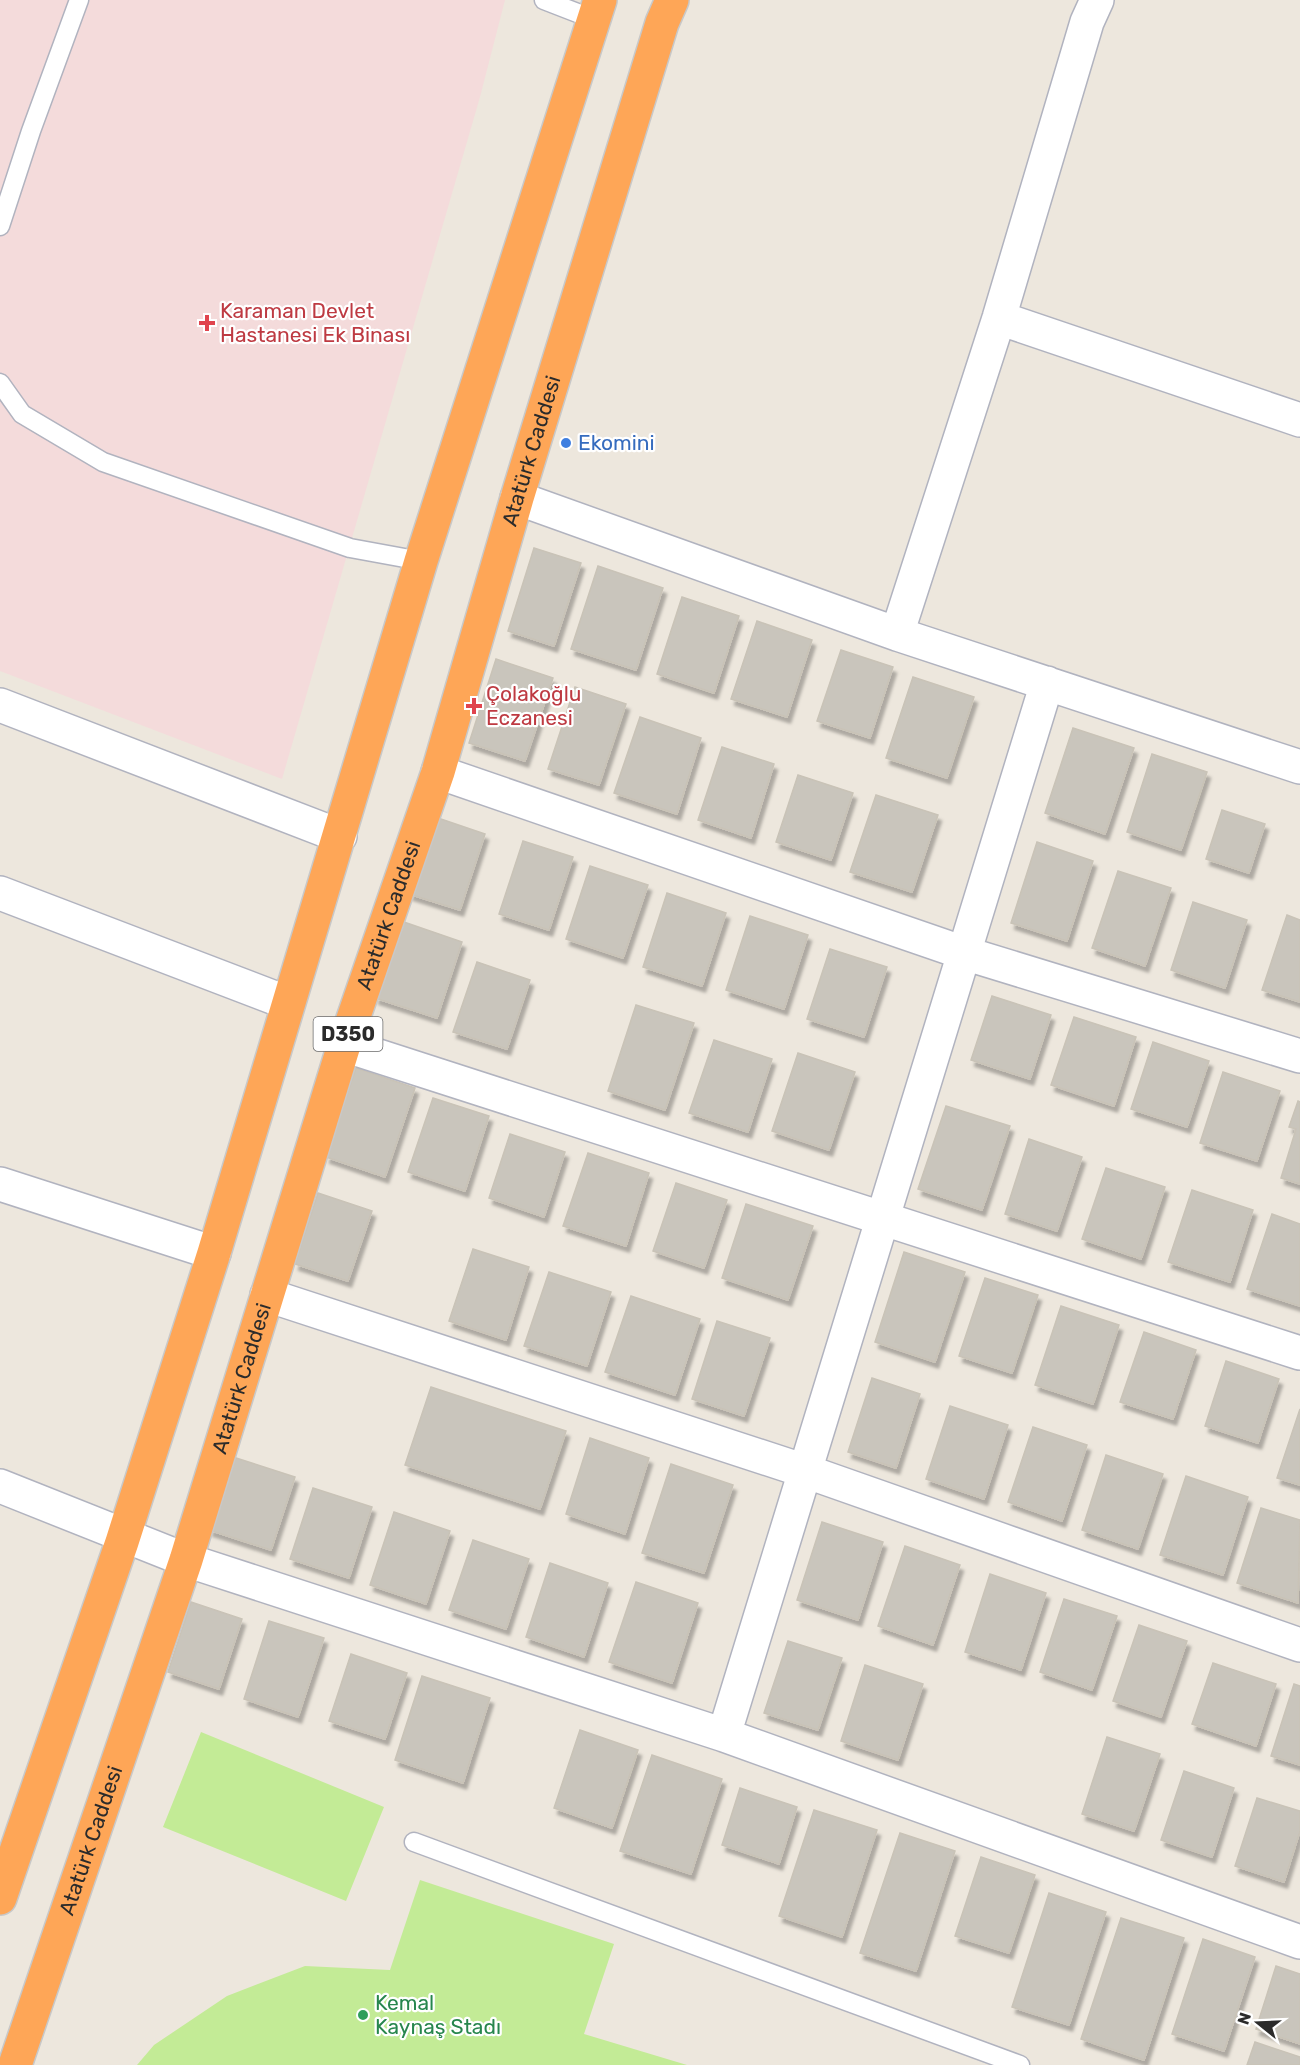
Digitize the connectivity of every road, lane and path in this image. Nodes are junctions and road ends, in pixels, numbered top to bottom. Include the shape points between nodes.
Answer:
1 (79, 0) edge
2 (544, 0) edge
3 (672, 0) edge
4 (1097, 0) edge
5 (596, 9) edge
6 (0, 226) edge
7 (999, 318) junction
8 (0, 383) edge
9 (1300, 420) edge
10 (517, 498) junction
11 (422, 561) junction
12 (897, 634) junction
13 (1047, 683) junction
14 (0, 705) edge
15 (1300, 766) edge
16 (438, 772) junction
17 (340, 836) junction
18 (0, 893) edge
19 (964, 953) junction
20 (288, 1003) junction
21 (344, 1045) junction
22 (1300, 1056) edge
23 (0, 1184) edge
24 (882, 1218) junction
25 (214, 1253) junction
26 (267, 1295) junction
27 (1300, 1353) edge
28 (805, 1471) junction
29 (0, 1486) edge
30 (124, 1535) junction
31 (186, 1560) junction
32 (1300, 1645) edge
33 (724, 1735) junction
34 (414, 1842) dead end
35 (0, 1898) edge
36 (1300, 1942) edge
37 (15, 2065) edge
38 (1020, 2065) edge

1 - 6 lane
2 - 5 lane
3 - 10 highway, Atatürk Caddesi / D350
4 - 7 street via 1087,22
5 - 11 highway, D350
7 - 9 street
7 - 12 street
8 - 11 lane via 22,414 103,462 350,548
10 - 12 street
10 - 16 highway, Atatürk Caddesi / D350
11 - 17 highway, D350
12 - 13 street
13 - 15 street
13 - 19 street
14 - 17 street
16 - 19 street
16 - 21 highway, Atatürk Caddesi / D350
17 - 20 highway, D350
18 - 20 street
19 - 22 street
19 - 24 street
20 - 25 highway, D350
21 - 24 street
21 - 26 highway, Atatürk Caddesi / D350
23 - 25 street
24 - 27 street
24 - 28 street
25 - 30 highway, D350
26 - 28 street
26 - 31 highway, Atatürk Caddesi / D350
28 - 32 street
28 - 33 street
29 - 30 street
30 - 31 street
30 - 35 highway, D350
31 - 33 street
31 - 37 highway, Atatürk Caddesi / D350
33 - 36 street
34 - 38 lane

